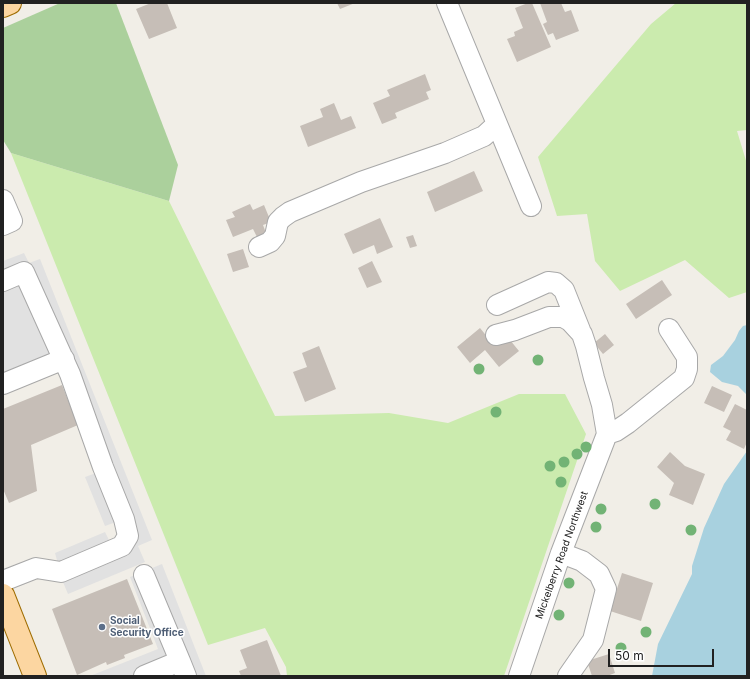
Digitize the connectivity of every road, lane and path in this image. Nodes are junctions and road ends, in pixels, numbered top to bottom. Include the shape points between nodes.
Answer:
1 (10, 3) edge
2 (447, 3) edge
3 (3, 6) edge
4 (497, 124) junction
5 (3, 200) edge
6 (531, 206) dead end
7 (3, 226) edge
8 (259, 247) dead end
9 (3, 281) edge
10 (497, 305) dead end
11 (669, 329) dead end
12 (582, 334) junction
13 (496, 335) dead end
14 (64, 359) junction
15 (3, 384) edge
16 (607, 434) junction
17 (562, 553) junction
18 (144, 575) dead end
19 (3, 581) edge
20 (3, 595) edge
21 (183, 669) edge
22 (35, 676) edge
23 (144, 676) edge
24 (519, 676) edge
25 (568, 676) edge

1 - 3 main road
2 - 4 street
4 - 6 street
4 - 8 street via 484,136 445,154 361,182 290,212 278,222 275,236 270,242
5 - 7 street via 12,221
9 - 14 street via 24,272
10 - 12 street via 548,282 556,282 564,290
11 - 16 street via 687,357 684,378 628,423
12 - 13 street via 570,321 555,316
12 - 16 street via 602,405
14 - 15 street
14 - 19 street via 124,519 128,536 122,546 61,572 36,568
16 - 17 street, Mickelberry Road Northwest
17 - 24 street, Mickelberry Road Northwest
17 - 25 street via 582,561 599,574 606,589 593,640
18 - 21 street
20 - 22 main road
21 - 23 street

